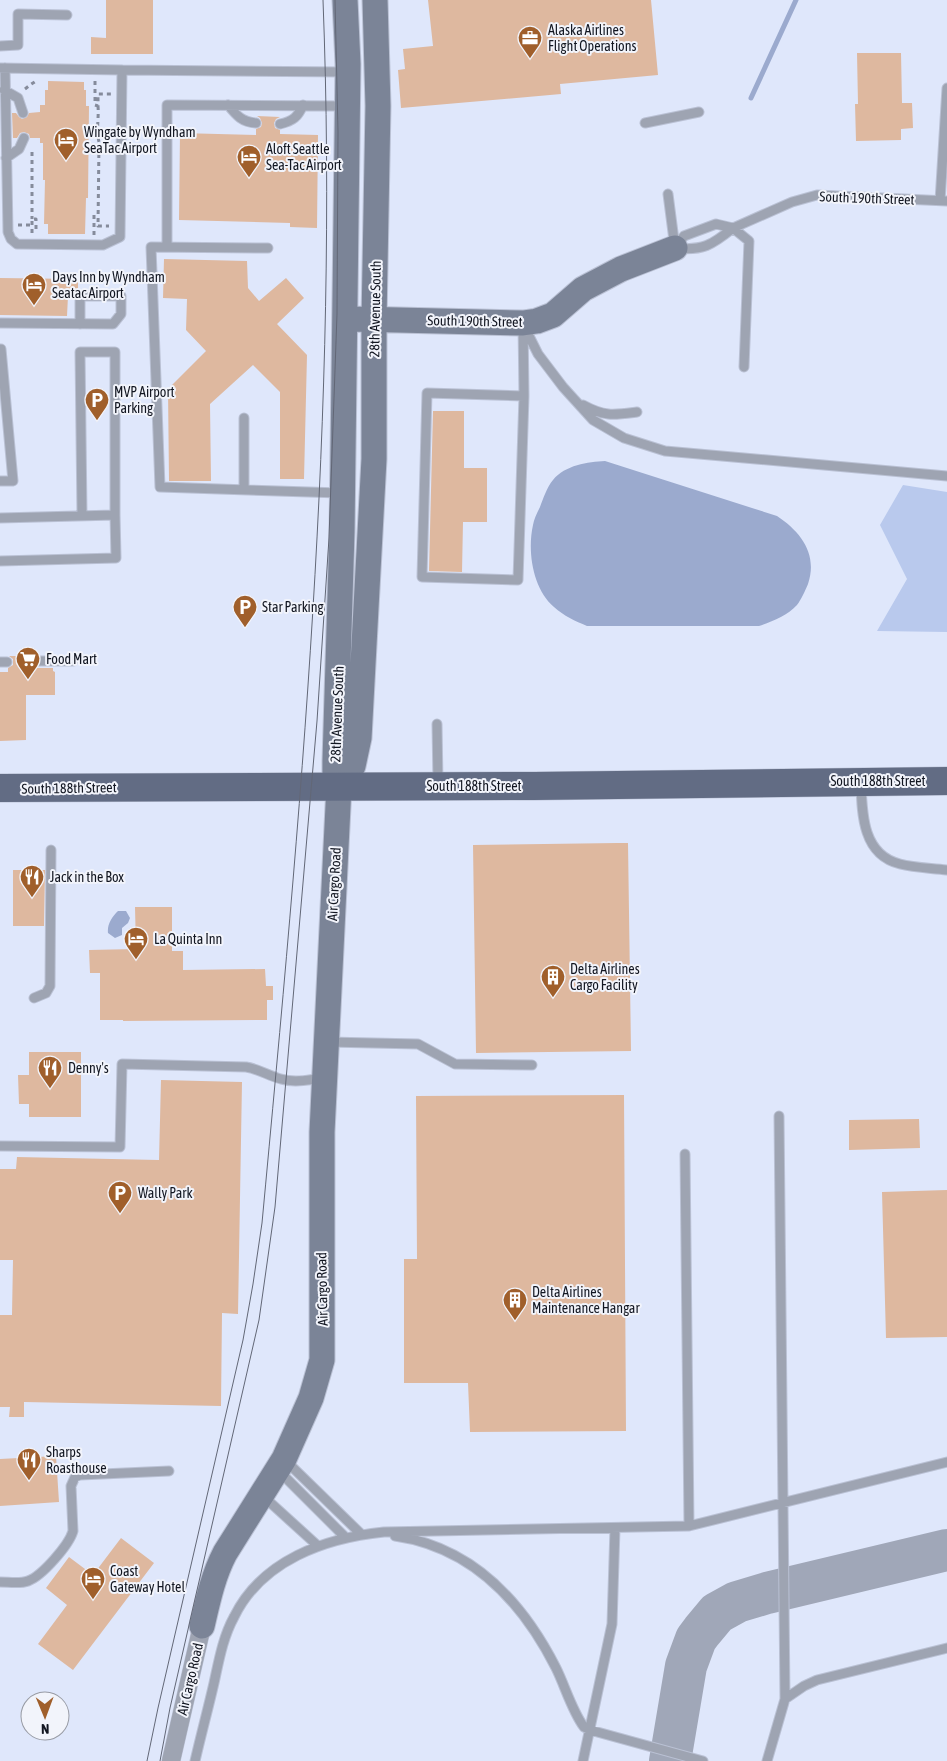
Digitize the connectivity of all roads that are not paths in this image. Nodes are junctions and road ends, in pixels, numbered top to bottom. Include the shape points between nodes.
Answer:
1 (345, 0) edge
2 (375, 0) edge
3 (68, 15) dead end
4 (0, 46) edge
5 (2, 68) edge
6 (122, 70) junction
7 (348, 72) junction
8 (947, 88) edge
9 (4, 90) junction
10 (228, 105) junction
11 (303, 105) junction
12 (347, 106) junction
13 (699, 112) dead end
14 (23, 113) dead end
15 (256, 123) dead end
16 (645, 123) dead end
17 (280, 124) dead end
18 (24, 138) dead end
19 (6, 158) junction
20 (668, 194) dead end
21 (944, 201) edge
22 (733, 228) junction
23 (167, 247) junction
24 (268, 248) dead end
25 (675, 248) junction
26 (344, 319) junction
27 (374, 320) junction
28 (0, 323) edge
29 (523, 323) junction
30 (80, 324) junction
31 (0, 349) edge
32 (744, 367) dead end
33 (524, 396) junction
34 (576, 402) junction
35 (637, 412) dead end
36 (244, 418) dead end
37 (947, 476) edge
38 (0, 481) edge
39 (244, 490) junction
40 (342, 494) junction
41 (82, 515) junction
42 (115, 515) junction
43 (0, 518) edge
44 (0, 561) edge
45 (37, 661) dead end
46 (72, 661) dead end
47 (437, 724) dead end
48 (861, 781) junction
49 (947, 781) edge
50 (339, 786) junction
51 (438, 786) junction
52 (0, 788) edge
53 (52, 850) dead end
54 (947, 870) edge
55 (34, 998) dead end
56 (328, 1042) junction
57 (532, 1065) dead end
58 (325, 1078) junction
59 (779, 1116) dead end
60 (0, 1146) edge
61 (685, 1154) dead end
62 (947, 1462) edge
63 (281, 1464) junction
64 (169, 1471) dead end
65 (262, 1496) junction
66 (783, 1504) junction
67 (689, 1526) junction
68 (615, 1528) junction
69 (364, 1534) junction
70 (345, 1537) junction
71 (318, 1546) junction
72 (0, 1582) edge
73 (202, 1626) joint
74 (947, 1648) edge
75 (785, 1699) junction
76 (590, 1730) junction
77 (171, 1761) edge
78 (195, 1761) edge
79 (583, 1761) edge
80 (703, 1761) edge
81 (767, 1761) edge

1 - 7 main road, 28th Avenue South
2 - 27 main road, 28th Avenue South via 378,106
3 - 4 lane via 18,14 18,46
5 - 6 lane
5 - 9 lane
6 - 7 lane
6 - 19 lane via 120,237 103,245 18,244 8,232
7 - 12 main road, 28th Avenue South
8 - 21 lane
9 - 14 lane via 18,98
9 - 19 lane
10 - 11 lane
10 - 15 lane via 238,117
10 - 23 lane via 167,105
11 - 12 lane
11 - 17 lane via 299,115
12 - 26 main road, 28th Avenue South
13 - 16 lane
18 - 19 lane via 19,149
20 - 25 lane
21 - 22 lane, South 190th Street via 816,195
22 - 25 lane via 715,243 693,250
22 - 25 lane via 716,224 684,236
22 - 32 lane via 749,241
23 - 24 lane
23 - 39 lane via 151,247 160,486
25 - 29 main road, South 190th Street via 621,269 583,289 553,315
26 - 27 main road, South 190th Street
26 - 40 main road, 28th Avenue South
27 - 29 main road, South 190th Street
27 - 50 main road, 28th Avenue South via 372,504 359,738 353,766
28 - 30 lane
29 - 33 lane
29 - 34 lane via 538,354
30 - 30 lane via 113,324 121,314 121,296 80,296
31 - 38 lane via 13,481
33 - 33 lane via 427,393 422,577 518,580
34 - 35 lane via 609,415
34 - 37 lane via 594,420 624,438 665,451
36 - 39 lane
39 - 40 lane
40 - 50 main road, 28th Avenue South via 334,761
41 - 42 lane
41 - 42 lane via 80,352 116,352
41 - 43 lane
42 - 44 lane via 116,558
45 - 46 lane
47 - 51 lane
48 - 49 main road, South 188th Street
48 - 51 main road, South 188th Street
48 - 54 lane via 864,824 869,839 880,854 899,864
50 - 51 main road, South 188th Street
50 - 52 main road, South 188th Street
50 - 56 main road, Air Cargo Road
53 - 55 lane via 50,986 46,993
56 - 57 lane via 418,1044 454,1064
56 - 58 main road, Air Cargo Road
58 - 60 lane via 290,1081 246,1067 122,1064 120,1148
58 - 63 main road, Air Cargo Road via 322,1360 311,1398
59 - 66 lane
61 - 67 lane
62 - 66 lane
63 - 65 main road, Air Cargo Road
63 - 69 lane
63 - 70 lane
64 - 72 lane via 75,1477 71,1486 71,1538 34,1578 25,1582
65 - 71 lane
65 - 73 main road, Air Cargo Road via 217,1568
66 - 67 lane
66 - 75 lane
67 - 68 lane
68 - 69 lane
68 - 76 lane via 612,1624
69 - 70 lane
69 - 76 lane via 424,1542 444,1549 484,1573 508,1595 537,1634 582,1724
70 - 71 lane
71 - 78 lane via 264,1577 234,1616 219,1658
73 - 77 street, Air Cargo Road
74 - 75 lane via 817,1680
75 - 81 lane
76 - 79 lane
76 - 80 lane

